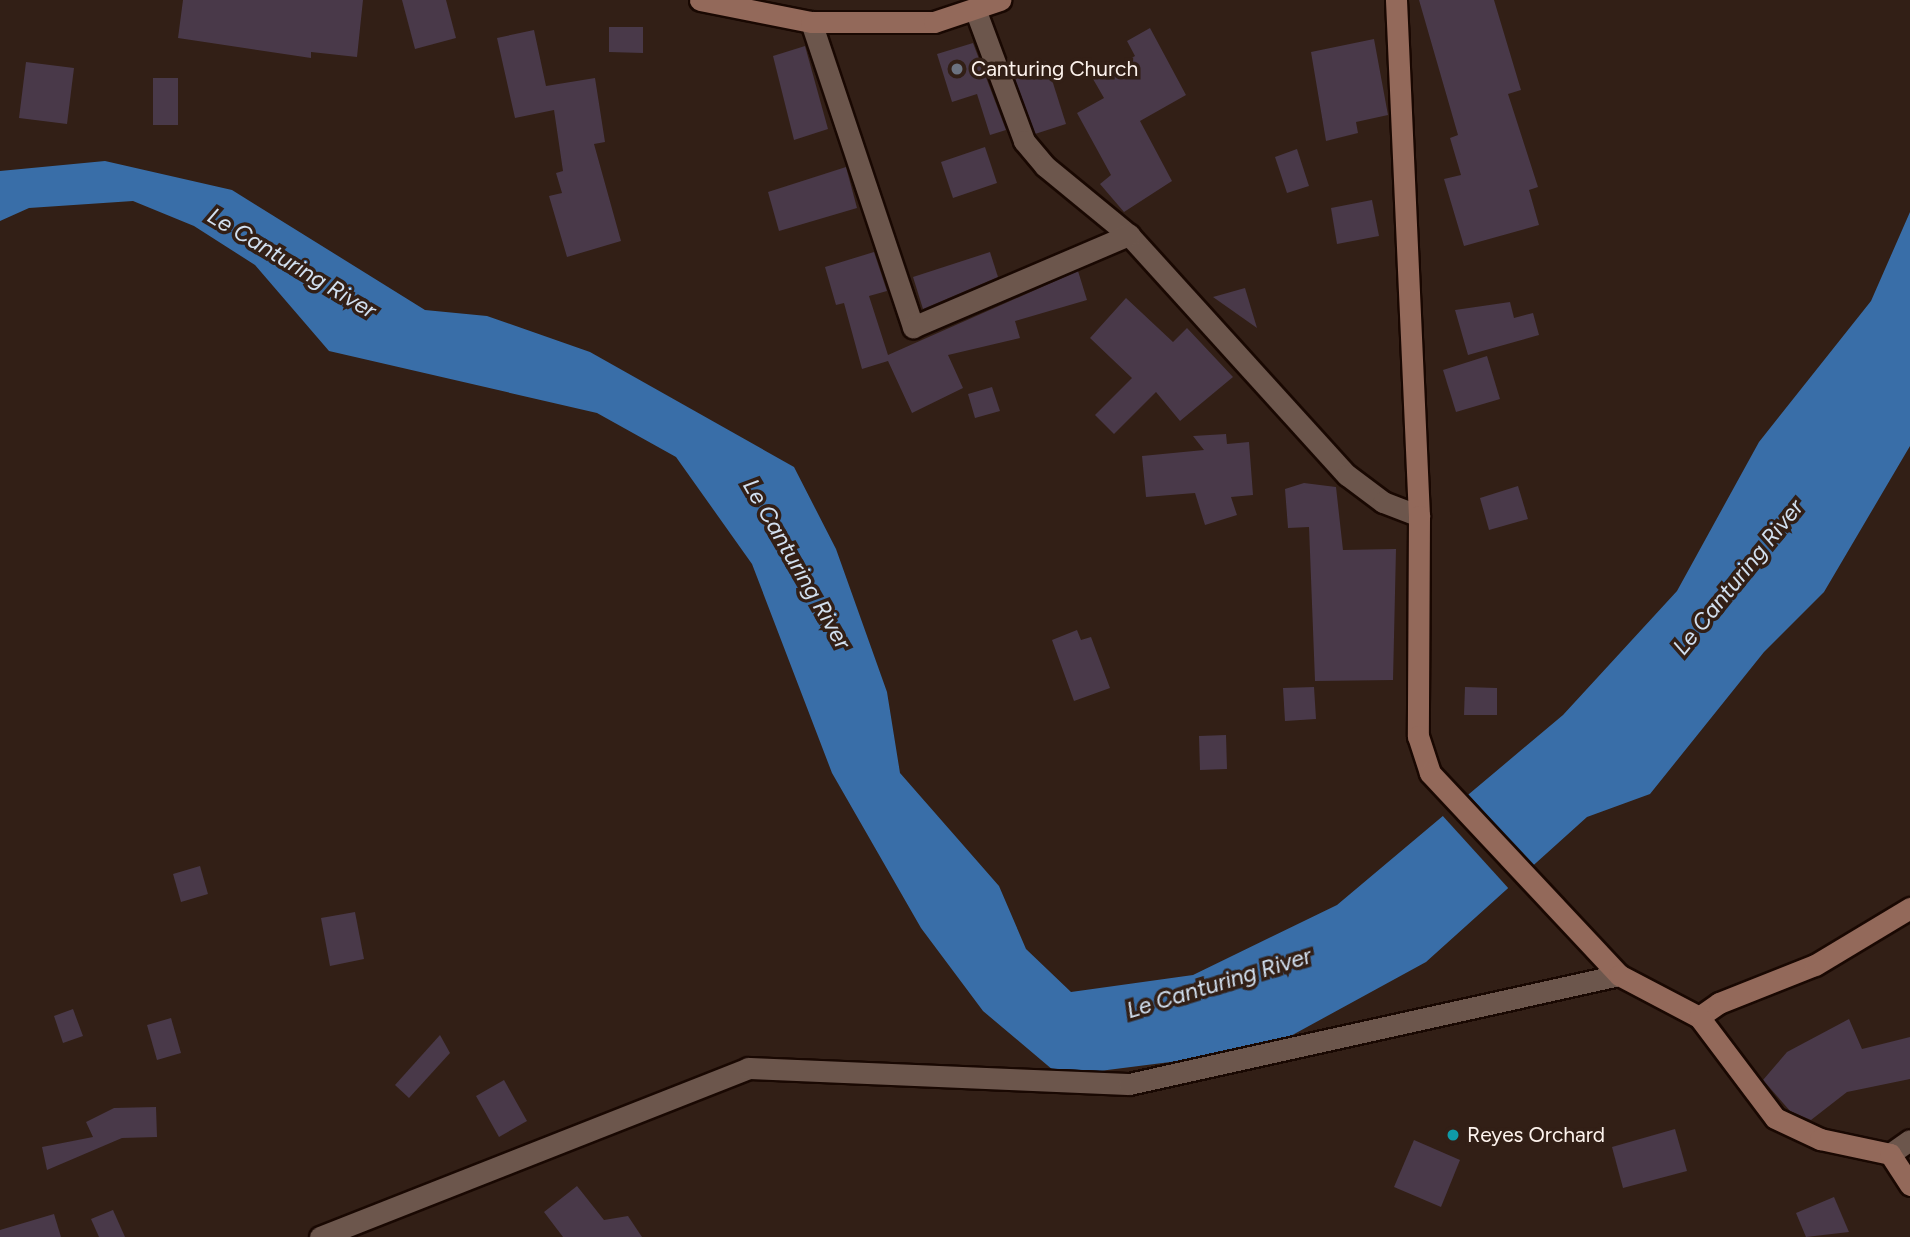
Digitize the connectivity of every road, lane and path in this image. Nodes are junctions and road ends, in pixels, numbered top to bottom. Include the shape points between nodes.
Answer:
1 (700, 0) edge
2 (1000, 0) edge
3 (1396, 0) edge
4 (975, 9) junction
5 (811, 22) junction
6 (1129, 235) junction
7 (1419, 516) junction
8 (1910, 908) edge
9 (1619, 975) junction
10 (1699, 1017) junction
11 (1910, 1140) edge
12 (1890, 1154) junction
13 (1910, 1185) edge
14 (320, 1237) edge

1 - 5 street
2 - 4 street
3 - 7 street
4 - 5 street via 934,22
4 - 6 street via 1024,142
5 - 6 street via 913,327
6 - 7 street via 1347,475 1383,502
7 - 9 street via 1418,736 1423,761 1442,791
8 - 10 street via 1815,965 1719,1003
9 - 10 street
9 - 14 street via 1129,1084 748,1068
10 - 12 street via 1775,1118 1820,1139
11 - 12 street
12 - 13 street

